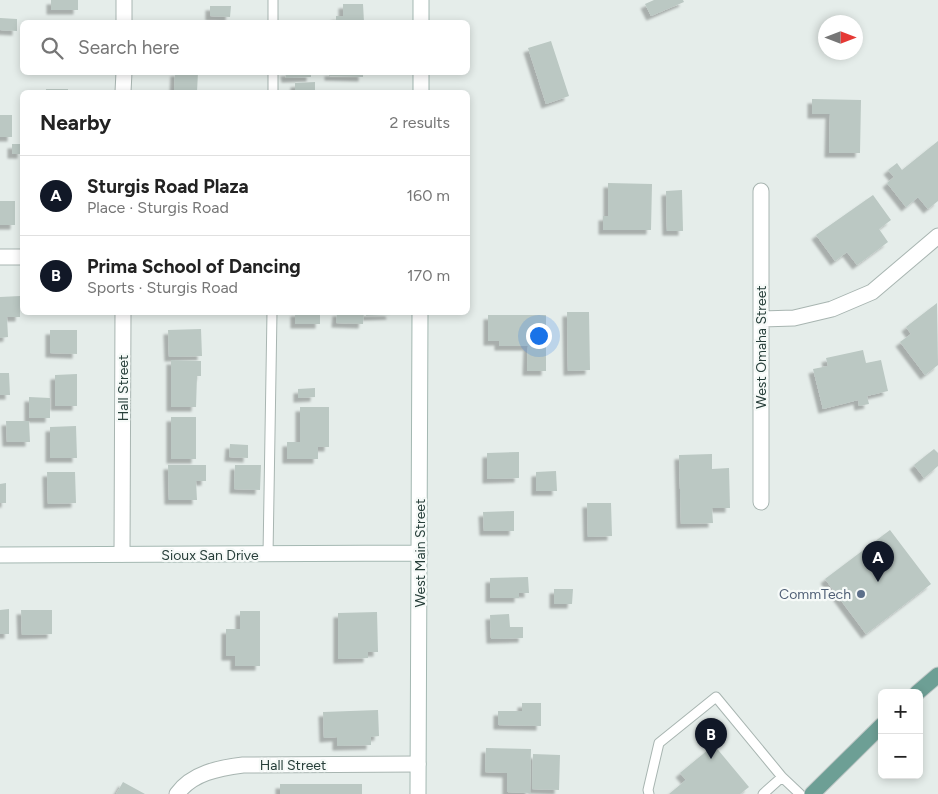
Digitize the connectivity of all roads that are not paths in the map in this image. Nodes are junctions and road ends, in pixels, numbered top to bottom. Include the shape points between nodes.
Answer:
1 (124, 0) edge
2 (273, 0) edge
3 (421, 0) edge
4 (124, 20) edge
5 (273, 20) edge
6 (421, 20) edge
7 (124, 75) edge
8 (273, 75) edge
9 (421, 75) edge
10 (124, 90) edge
11 (273, 90) edge
12 (421, 90) edge
13 (761, 191) dead end
14 (938, 236) edge
15 (0, 257) edge
16 (20, 257) edge
17 (123, 315) edge
18 (272, 315) edge
19 (420, 315) edge
20 (761, 319) junction
21 (761, 502) dead end
22 (420, 553) junction
23 (122, 554) junction
24 (0, 555) edge
25 (268, 555) junction
26 (938, 674) edge
27 (921, 689) edge
28 (878, 729) edge
29 (418, 764) junction
30 (782, 777) junction
31 (177, 794) edge
32 (418, 794) edge
33 (648, 794) edge
34 (763, 794) edge
35 (800, 794) edge
36 (812, 794) edge

1 - 4 street
2 - 5 lane
3 - 6 street
7 - 10 street
8 - 11 lane
9 - 12 street
13 - 20 street, West Omaha Street
14 - 20 street via 872,292 832,309 794,318
15 - 16 street
17 - 23 street, Hall Street
18 - 25 lane
19 - 22 street, West Main Street
20 - 21 street, West Omaha Street
22 - 25 street, Sioux San Drive
22 - 29 street, West Main Street
23 - 24 street, Sioux San Drive
23 - 25 street, Sioux San Drive
26 - 27 main road
28 - 36 main road
29 - 31 street, Hall Street via 243,765 203,774
29 - 32 street, West Main Street
30 - 33 lane via 716,697 659,743
30 - 34 lane
30 - 35 lane

